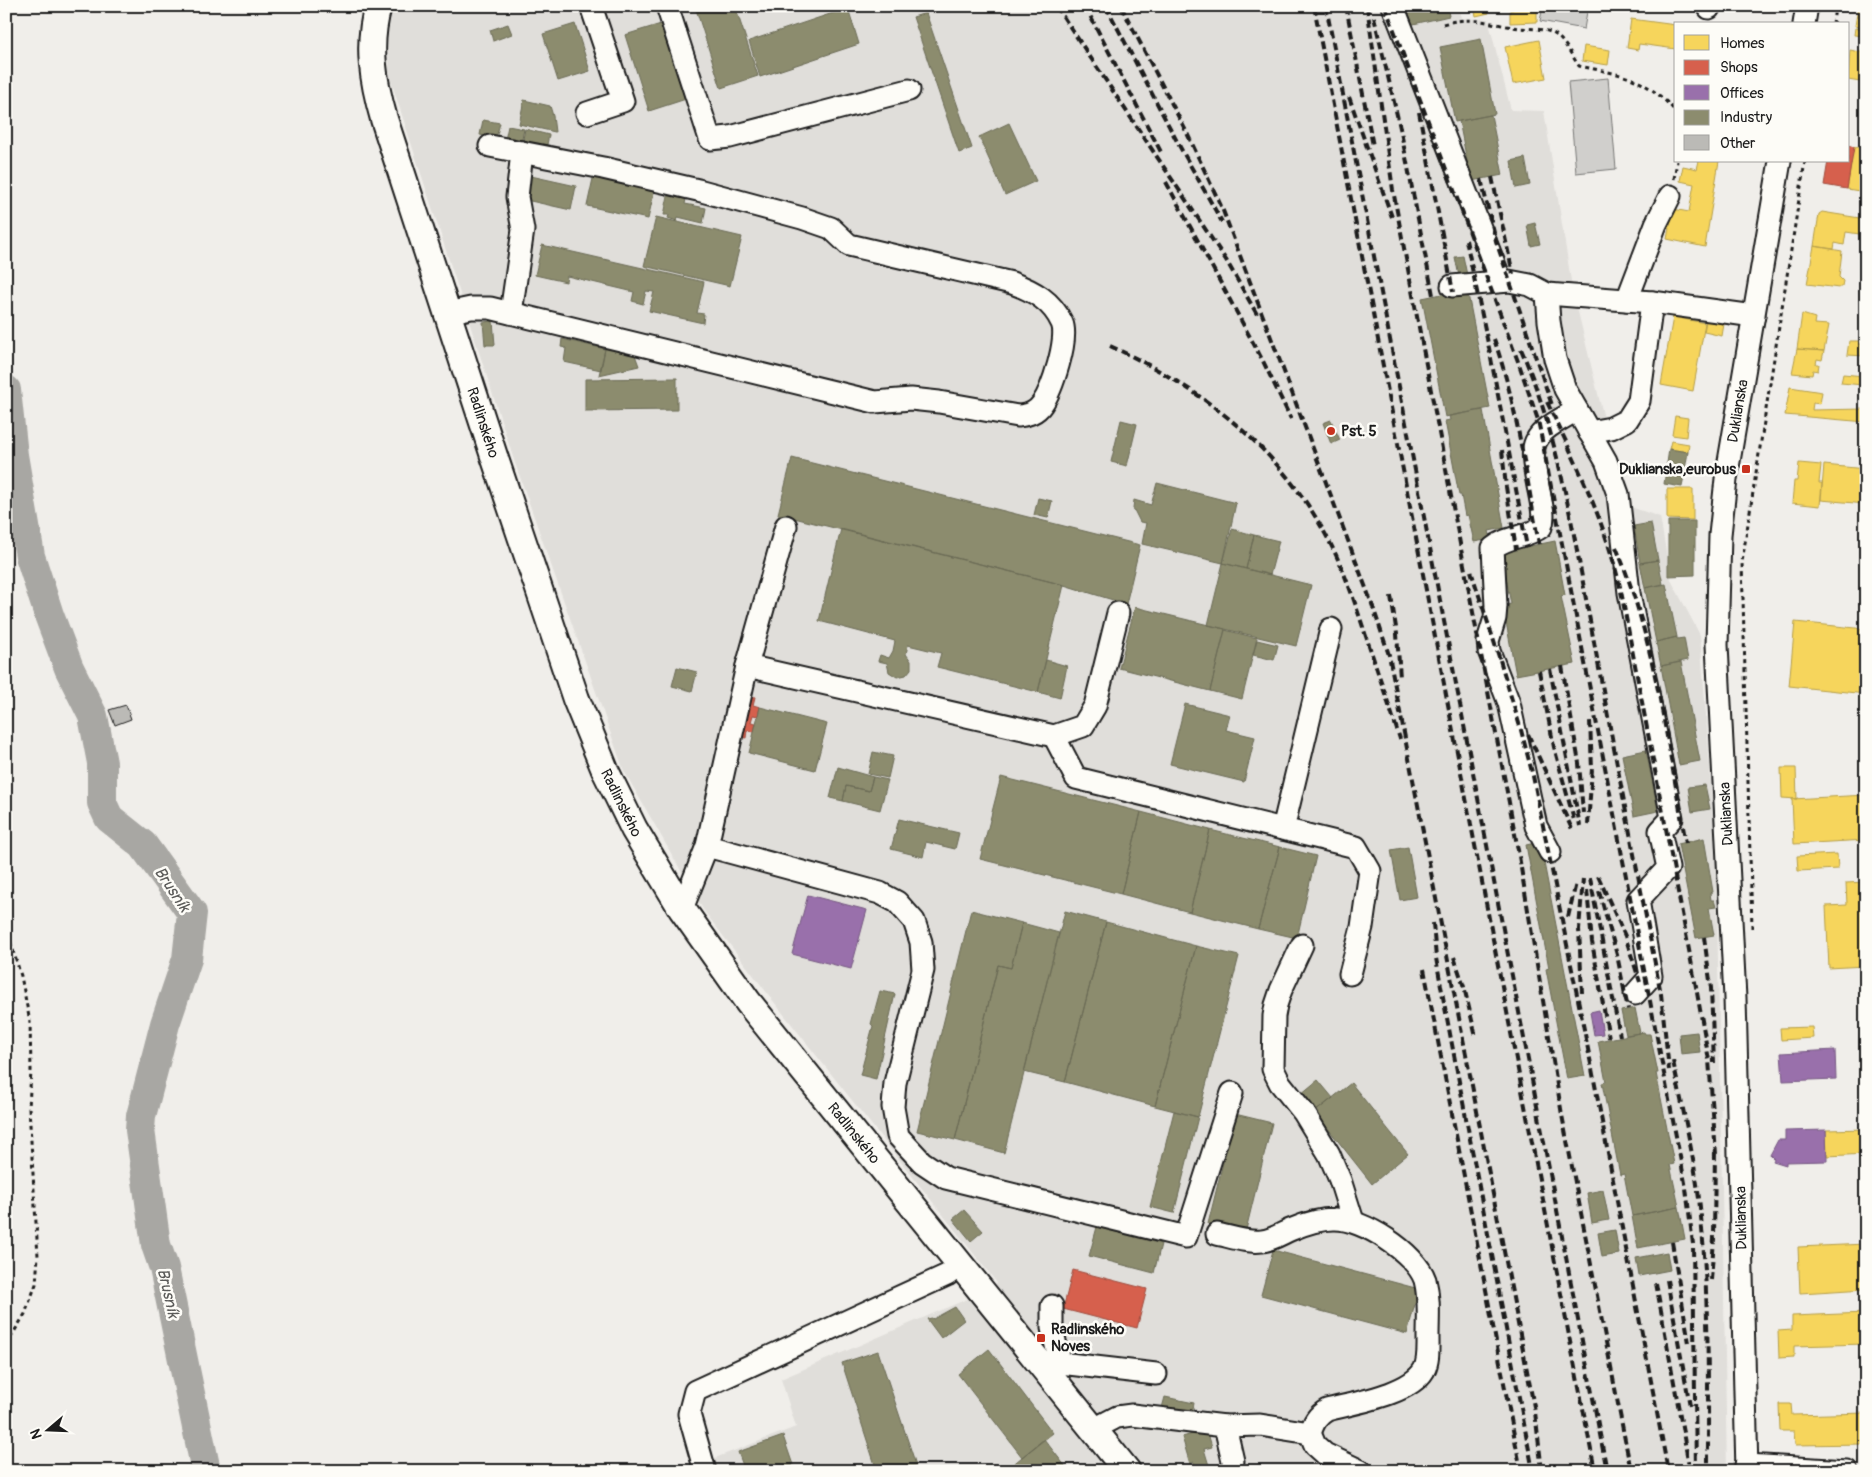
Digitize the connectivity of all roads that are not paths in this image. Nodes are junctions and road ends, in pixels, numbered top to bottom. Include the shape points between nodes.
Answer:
1 (378, 6) edge
2 (591, 6) edge
3 (667, 6) edge
4 (1394, 6) edge
5 (1807, 6) edge
6 (1804, 22) edge
7 (909, 90) dead end
8 (587, 112) dead end
9 (490, 146) dead end
10 (522, 152) junction
11 (1780, 162) edge
12 (1670, 196) dead end
13 (1501, 281) junction
14 (1452, 286) dead end
15 (1547, 294) junction
16 (1627, 300) junction
17 (1652, 302) junction
18 (447, 313) junction
19 (511, 313) junction
20 (1754, 316) junction
21 (1577, 410) junction
22 (1589, 432) junction
23 (786, 526) dead end
24 (1118, 613) dead end
25 (1331, 628) dead end
26 (747, 666) junction
27 (1054, 736) junction
28 (1283, 829) junction
29 (707, 846) junction
30 (1550, 852) dead end
31 (682, 909) junction
32 (1302, 945) dead end
33 (1350, 974) dead end
34 (1635, 994) dead end
35 (1232, 1092) dead end
36 (1353, 1221) junction
37 (1217, 1234) dead end
38 (962, 1265) junction
39 (1052, 1306) dead end
40 (1054, 1367) junction
41 (1156, 1374) dead end
42 (1225, 1426) junction
43 (1094, 1430) junction
44 (1310, 1433) junction
45 (1233, 1461) dead end
46 (1747, 1468) edge
47 (705, 1471) edge
48 (1127, 1471) edge
49 (1361, 1471) edge
50 (1847, 1471) edge

1 - 18 main road, Radlinského via 372,39 376,94
2 - 8 street via 623,101
3 - 7 street via 710,139 730,138
4 - 13 street
5 - 6 street
9 - 10 street
10 - 19 street via 517,197 523,230
10 - 19 street via 698,190 832,228 849,244 1012,283 1044,298 1063,326 1063,344 1057,370 1042,405 1031,414 1018,416 911,399 875,402
11 - 20 street, Duklianska
12 - 16 street
13 - 14 street
13 - 15 street via 1530,285
15 - 16 street
15 - 21 street via 1555,359 1565,389
16 - 17 street
17 - 20 street
17 - 22 street via 1639,401 1627,420 1611,428
18 - 19 street via 471,308
18 - 31 main road, Radlinského via 576,699 620,803
20 - 46 street, Duklianska via 1723,511 1717,645 1735,998
21 - 22 street
21 - 30 street via 1549,427 1534,441 1532,452 1543,511 1541,527 1500,542 1493,548 1492,557 1496,606 1488,641 1489,651 1509,703 1536,826
22 - 34 street via 1606,461 1618,494 1630,593 1672,818 1660,831 1668,868 1638,900 1652,976
23 - 26 street
24 - 27 street via 1095,706 1082,726
25 - 28 street
26 - 27 street
26 - 29 street
27 - 28 street via 1076,778
28 - 33 street via 1356,847 1370,871 1362,928
29 - 31 street
29 - 35 street via 880,893 896,902 914,921 921,942 922,970 895,1083 893,1107 898,1136 922,1162 946,1178 1186,1237
31 - 38 main road, Radlinského via 790,1056
32 - 36 street via 1276,1005 1273,1069 1329,1154
36 - 37 street via 1334,1219 1308,1223 1254,1242
36 - 44 street via 1401,1249 1424,1278 1429,1298 1428,1356 1425,1370 1416,1380 1402,1388 1319,1414
38 - 40 main road, Radlinského
38 - 47 street via 947,1275 695,1391 689,1414
39 - 40 street
40 - 41 street
40 - 43 main road, Radlinského
42 - 43 street via 1132,1415 1117,1417
42 - 44 street via 1260,1425
42 - 45 street
43 - 48 main road, Radlinského
44 - 49 street via 1315,1445 1325,1454
46 - 50 street

